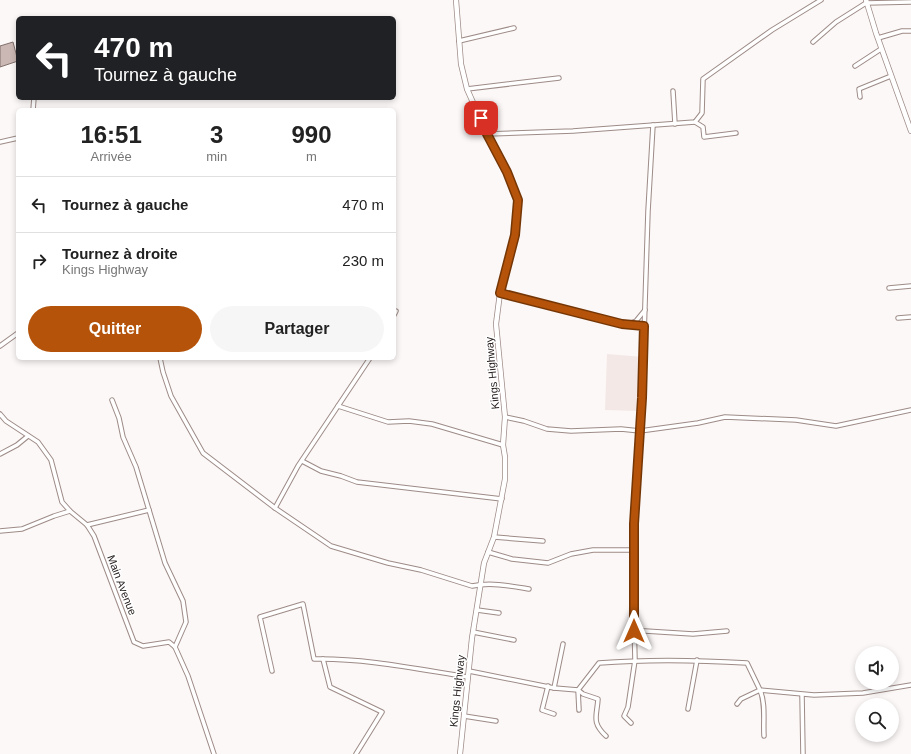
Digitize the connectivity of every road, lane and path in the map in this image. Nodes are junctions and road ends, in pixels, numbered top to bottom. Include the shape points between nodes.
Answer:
1 (456, 0) edge
2 (821, 0) edge
3 (866, 1) edge
4 (911, 2) edge
5 (514, 28) dead end
6 (911, 31) edge
7 (878, 38) junction
8 (459, 41) junction
9 (813, 42) dead end
10 (881, 49) junction
11 (855, 66) dead end
12 (891, 76) junction
13 (559, 78) dead end
14 (467, 89) junction
15 (673, 91) dead end
16 (860, 97) dead end
17 (695, 122) junction
18 (675, 124) junction
19 (653, 125) junction
20 (911, 131) edge
21 (736, 133) dead end
22 (487, 134) junction
23 (16, 138) edge
24 (0, 142) edge
25 (911, 286) edge
26 (889, 288) dead end
27 (500, 293) junction
28 (645, 310) junction
29 (911, 317) edge
30 (898, 318) dead end
31 (628, 324) junction
32 (644, 326) junction
33 (16, 334) edge
34 (0, 346) edge
35 (160, 360) edge
36 (369, 360) edge
37 (112, 400) dead end
38 (338, 406) junction
39 (911, 410) edge
40 (0, 414) edge
41 (505, 417) junction
42 (640, 431) junction
43 (28, 436) junction
44 (503, 445) junction
45 (0, 454) edge
46 (302, 461) junction
47 (502, 499) junction
48 (275, 508) junction
49 (149, 510) junction
50 (70, 511) junction
51 (87, 525) junction
52 (0, 531) edge
53 (494, 537) junction
54 (543, 541) dead end
55 (633, 550) junction
56 (488, 552) junction
57 (481, 584) junction
58 (529, 589) dead end
59 (477, 610) junction
60 (499, 613) dead end
61 (634, 631) junction
62 (473, 632) junction
63 (727, 632) dead end
64 (514, 640) dead end
65 (563, 644) dead end
66 (175, 647) junction
67 (322, 659) junction
68 (635, 660) junction
69 (697, 660) junction
70 (272, 671) dead end
71 (469, 671) junction
72 (468, 677) junction
73 (911, 684) edge
74 (548, 686) junction
75 (554, 688) junction
76 (578, 690) junction
77 (760, 690) junction
78 (802, 695) junction
79 (737, 704) dead end
80 (688, 709) dead end
81 (579, 710) dead end
82 (554, 714) dead end
83 (464, 716) junction
84 (496, 721) dead end
85 (631, 723) dead end
86 (606, 736) dead end
87 (764, 736) dead end
88 (214, 754) edge
89 (356, 754) edge
90 (460, 754) edge
91 (803, 754) edge

1 - 8 street, Kings Highway
2 - 17 street via 772,30 703,79 702,113
3 - 4 street
3 - 7 street
3 - 9 street
5 - 8 street
6 - 7 street
7 - 10 street
8 - 14 street, Kings Highway
10 - 11 street
10 - 12 street
12 - 16 street via 859,88
12 - 20 street
13 - 14 street
14 - 22 street, Kings Highway
15 - 18 street
17 - 18 street
17 - 21 street via 703,127 704,137
18 - 19 street
19 - 22 street
19 - 28 street
22 - 27 street, Kings Highway via 518,200 515,235
23 - 24 street
25 - 26 street
27 - 31 street
27 - 41 street, Kings Highway via 496,324
28 - 31 street
28 - 32 street
29 - 30 street
31 - 32 street
32 - 42 street
33 - 34 street
35 - 48 street via 171,396 203,453
36 - 38 street
37 - 49 street
38 - 44 street via 388,422 432,424
38 - 46 street
39 - 42 street via 836,426 796,420 725,417
40 - 43 street, Main Avenue
41 - 42 street via 546,429
41 - 44 street, Kings Highway
42 - 55 street
43 - 45 street
43 - 50 street, Main Avenue via 38,442 51,460 62,502
44 - 47 street, Kings Highway via 505,479
46 - 47 street via 321,471 357,482
46 - 48 street
47 - 53 street, Kings Highway
48 - 57 street via 331,546 472,586
49 - 51 street
49 - 66 street via 165,563 183,601 186,622
50 - 51 street, Main Avenue
50 - 52 street via 22,529
51 - 66 street, Main Avenue via 94,536 134,642 143,646 169,642
53 - 54 street
53 - 56 street, Kings Highway
55 - 56 street via 593,550 571,554 548,563 512,559
55 - 61 street
56 - 57 street, Kings Highway
57 - 58 street
57 - 59 street, Kings Highway
59 - 60 street
59 - 62 street, Kings Highway
61 - 63 street via 693,634
61 - 68 street
62 - 64 street
62 - 71 street, Kings Highway
65 - 75 street
66 - 88 street via 188,676
67 - 70 street via 314,659 303,604 260,618
67 - 72 street via 366,662
67 - 89 street via 330,687 382,712
68 - 69 street
68 - 76 street via 599,663
68 - 85 street via 624,716
69 - 77 street via 747,663
69 - 80 street
71 - 72 street, Kings Highway
71 - 74 street
72 - 83 street, Kings Highway
73 - 78 street via 863,693
74 - 75 street
74 - 82 street via 542,710
75 - 76 street
76 - 81 street
76 - 86 street via 598,699 595,716 598,729
77 - 78 street
77 - 79 street via 741,698
77 - 87 street via 764,700
78 - 91 street
83 - 84 street
83 - 90 street, Kings Highway

